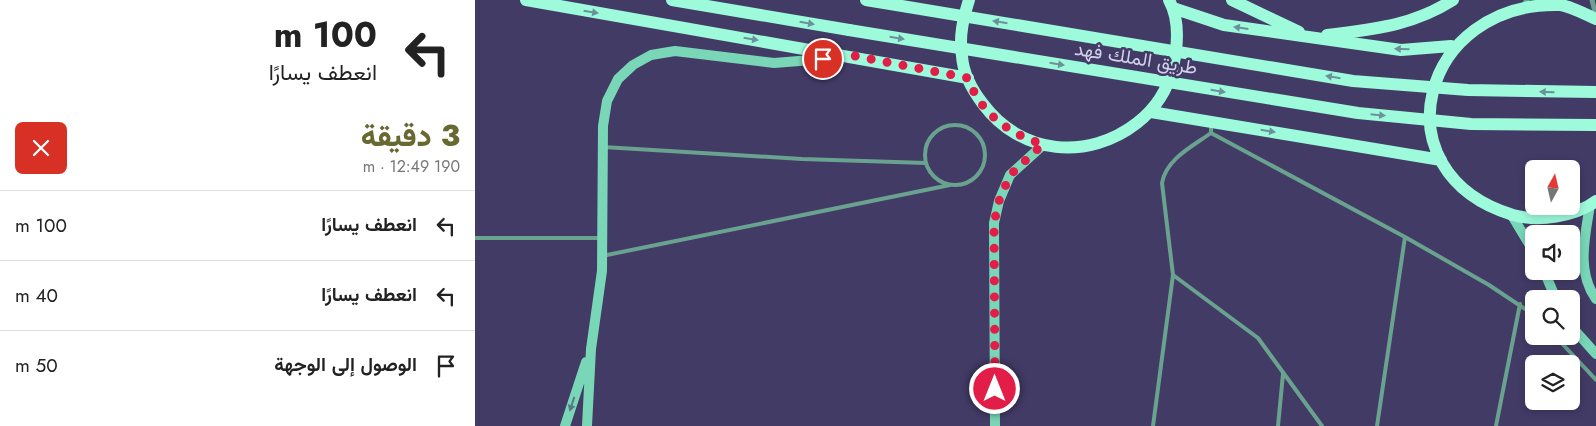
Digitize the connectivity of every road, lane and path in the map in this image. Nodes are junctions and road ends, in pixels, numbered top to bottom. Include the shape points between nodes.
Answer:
1 (526, 0) edge
2 (672, 0) edge
3 (866, 0) edge
4 (969, 0) edge
5 (1232, 0) edge
6 (1453, 0) edge
7 (1592, 0) edge
8 (1526, 1) edge
9 (1171, 4) edge
10 (1596, 18) edge
11 (1312, 37) junction
12 (1451, 46) junction
13 (855, 56) junction
14 (968, 78) junction
15 (1596, 92) edge
16 (1151, 112) junction
17 (1596, 125) edge
18 (1211, 127) junction
19 (1043, 144) junction
20 (603, 147) junction
21 (1441, 160) junction
22 (926, 163) junction
23 (950, 185) junction
24 (1593, 203) edge
25 (1511, 214) junction
26 (1405, 237) junction
27 (1525, 237) edge
28 (475, 238) edge
29 (603, 238) junction
30 (603, 256) junction
31 (1173, 275) junction
32 (1596, 299) edge
33 (1520, 304) junction
34 (1525, 308) edge
35 (1580, 336) edge
36 (1563, 345) edge
37 (591, 349) junction
38 (1596, 354) edge
39 (1283, 374) junction
40 (1596, 380) edge
41 (565, 426) edge
42 (587, 426) edge
43 (995, 426) edge
44 (1153, 426) edge
45 (1278, 426) edge
46 (1322, 426) edge
47 (1377, 426) edge
48 (1496, 426) edge

1 -> 13 main road
2 -> 17 main road, طريق الملك فهد, bridge via 1358,114 1471,124
15 -> 3 main road, طريق الملك فهد, bridge via 1468,90 1353,81
4 - 14 main road via 961,23 961,57
5 - 11 main road
6 - 11 main road via 1419,19 1400,25
7 - 10 street
8 - 10 main road via 1563,5
8 - 12 main road via 1489,13 1461,33
11 -> 9 main road via 1223,25
9 - 16 main road via 1178,44 1170,81
12 -> 11 main road via 1401,50
12 - 21 main road via 1441,60 1430,93 1430,128
13 - 14 main road
13 - 20 street via 774,63 675,51 651,55 618,79 607,101
14 - 19 main road via 993,118 1021,138
16 - 18 main road
16 - 19 main road via 1122,135 1089,147 1054,148
18 -> 21 main road
18 - 26 lane
18 - 31 lane via 1164,171 1162,183
19 - 43 street via 1010,175 994,223
20 - 22 lane
20 - 29 street
21 - 25 main road via 1461,188 1490,208
22 - 23 lane via 935,178
22 - 23 lane via 926,146 943,127 961,125 976,133 985,148 985,165 975,179
23 - 30 lane
24 - 25 main road via 1557,217 1523,218
24 - 32 street via 1582,256 1585,274
25 - 27 street
26 - 33 lane
26 - 47 lane
28 - 29 lane
29 - 30 street
30 - 37 street
31 - 39 lane via 1258,338
31 - 44 lane
33 - 34 lane
33 - 48 lane
35 - 38 street
36 - 40 lane
37 -> 41 street
37 - 42 street
39 - 45 lane
39 - 46 lane

